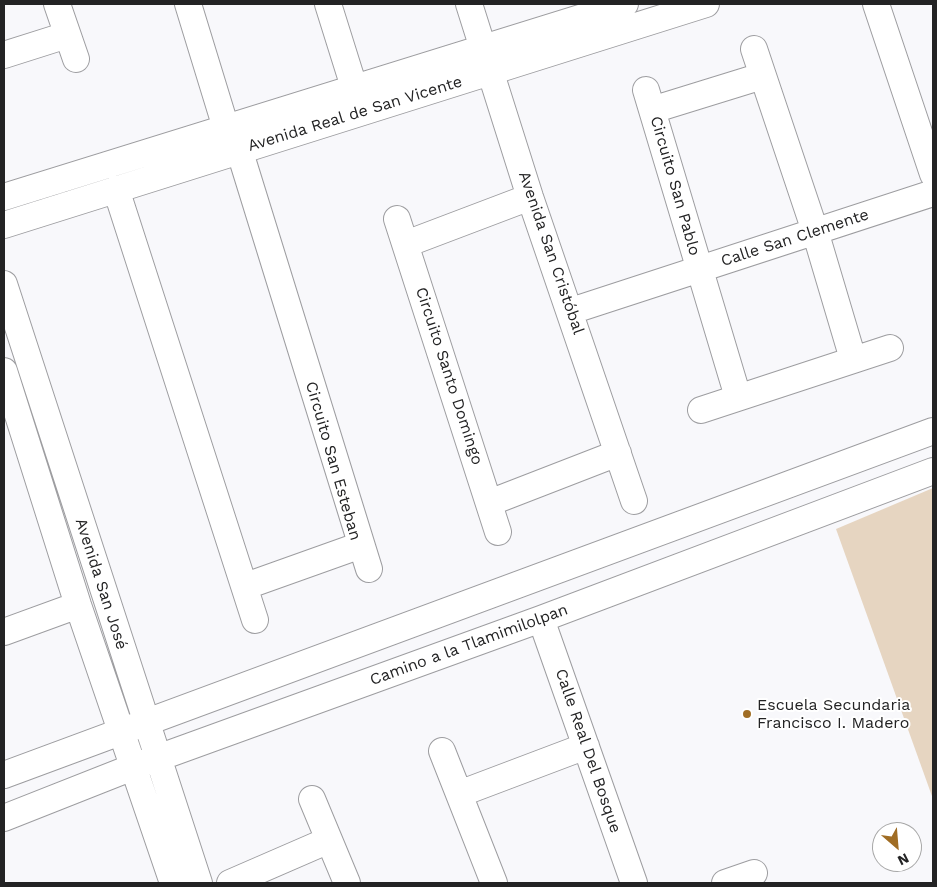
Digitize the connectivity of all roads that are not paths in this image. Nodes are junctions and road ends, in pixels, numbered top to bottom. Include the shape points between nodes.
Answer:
1 (57, 4) edge
2 (188, 4) edge
3 (328, 4) edge
4 (469, 4) edge
5 (625, 4) edge
6 (706, 4) edge
7 (876, 4) edge
8 (67, 35) junction
9 (754, 49) dead end
10 (4, 56) edge
11 (76, 59) dead end
12 (488, 60) junction
13 (762, 76) junction
14 (354, 87) junction
15 (232, 139) junction
16 (933, 174) edge
17 (116, 189) junction
18 (933, 193) edge
19 (4, 197) edge
20 (530, 197) junction
21 (397, 219) dead end
22 (4, 224) edge
23 (815, 231) junction
24 (406, 244) junction
25 (698, 269) junction
26 (4, 284) edge
27 (571, 311) junction
28 (890, 348) dead end
29 (853, 359) junction
30 (4, 372) edge
31 (738, 397) junction
32 (701, 410) dead end
33 (933, 431) edge
34 (618, 453) junction
35 (933, 471) edge
36 (634, 501) dead end
37 (489, 503) junction
38 (498, 532) dead end
39 (361, 545) junction
40 (369, 569) dead end
41 (246, 586) junction
42 (78, 605) junction
43 (541, 619) junction
44 (255, 620) dead end
45 (4, 632) edge
46 (146, 723) junction
47 (120, 732) junction
48 (586, 746) junction
49 (442, 751) dead end
50 (159, 759) junction
51 (133, 767) junction
52 (4, 775) edge
53 (459, 794) junction
54 (312, 799) dead end
55 (4, 818) edge
56 (329, 840) junction
57 (754, 873) dead end
58 (173, 883) edge
59 (199, 883) edge
60 (230, 883) edge
61 (347, 883) edge
62 (494, 883) edge
63 (634, 883) edge
64 (726, 883) edge

1 - 8 street
2 - 15 street, Circuito San Esteban
3 - 14 street
4 - 12 street, Avenida San Cristóbal
5 - 12 street, Avenida Real de San Vicente
6 - 12 street, Avenida Real de San Vicente
7 - 16 street
8 - 10 street
8 - 11 street
9 - 13 street
12 - 14 street, Avenida Real de San Vicente
12 - 15 street, Avenida Real de San Vicente
12 - 20 street, Avenida San Cristóbal
13 - 23 street
13 - 25 street, Circuito San Pablo via 649,100
14 - 15 street, Avenida Real de San Vicente
15 - 17 street, Avenida Real de San Vicente
15 - 19 street, Avenida Real de San Vicente
15 - 39 street, Circuito San Esteban
17 - 22 street, Avenida Real de San Vicente
17 - 41 street
18 - 23 street, Calle San Clemente
20 - 24 street
20 - 27 street, Avenida San Cristóbal
21 - 24 street, Circuito Santo Domingo
23 - 25 street, Calle San Clemente
23 - 29 street
24 - 37 street, Circuito Santo Domingo
25 - 27 street, Calle San Clemente
25 - 31 street, Circuito San Pablo
26 - 46 street, Avenida San José
27 - 34 street, Avenida San Cristóbal
28 - 29 street
29 - 31 street
30 - 42 street, Avenida San José
31 - 32 street
33 - 46 street
34 - 36 street, Avenida San Cristóbal
34 - 37 street
35 - 43 street, Camino a la Tlamimilolpan
37 - 38 street, Circuito Santo Domingo
39 - 40 street
39 - 41 street, Circuito San Esteban
41 - 44 street
42 - 45 street
42 - 47 street, Avenida San José
43 - 48 street, Calle Real Del Bosque
43 - 50 street, Camino a la Tlamimilolpan
46 - 47 street
46 - 50 street, Avenida San José
47 - 51 street, Avenida San José
47 - 52 street
48 - 53 street
48 - 63 street, Calle Real Del Bosque
49 - 53 street
50 - 51 street, Camino a la Tlamimilolpan
50 - 59 street, Avenida San José
51 - 55 street, Camino a la Tlamimilolpan
51 - 58 street, Avenida San José
53 - 62 street
54 - 56 street
56 - 60 street
56 - 61 street
57 - 64 street

